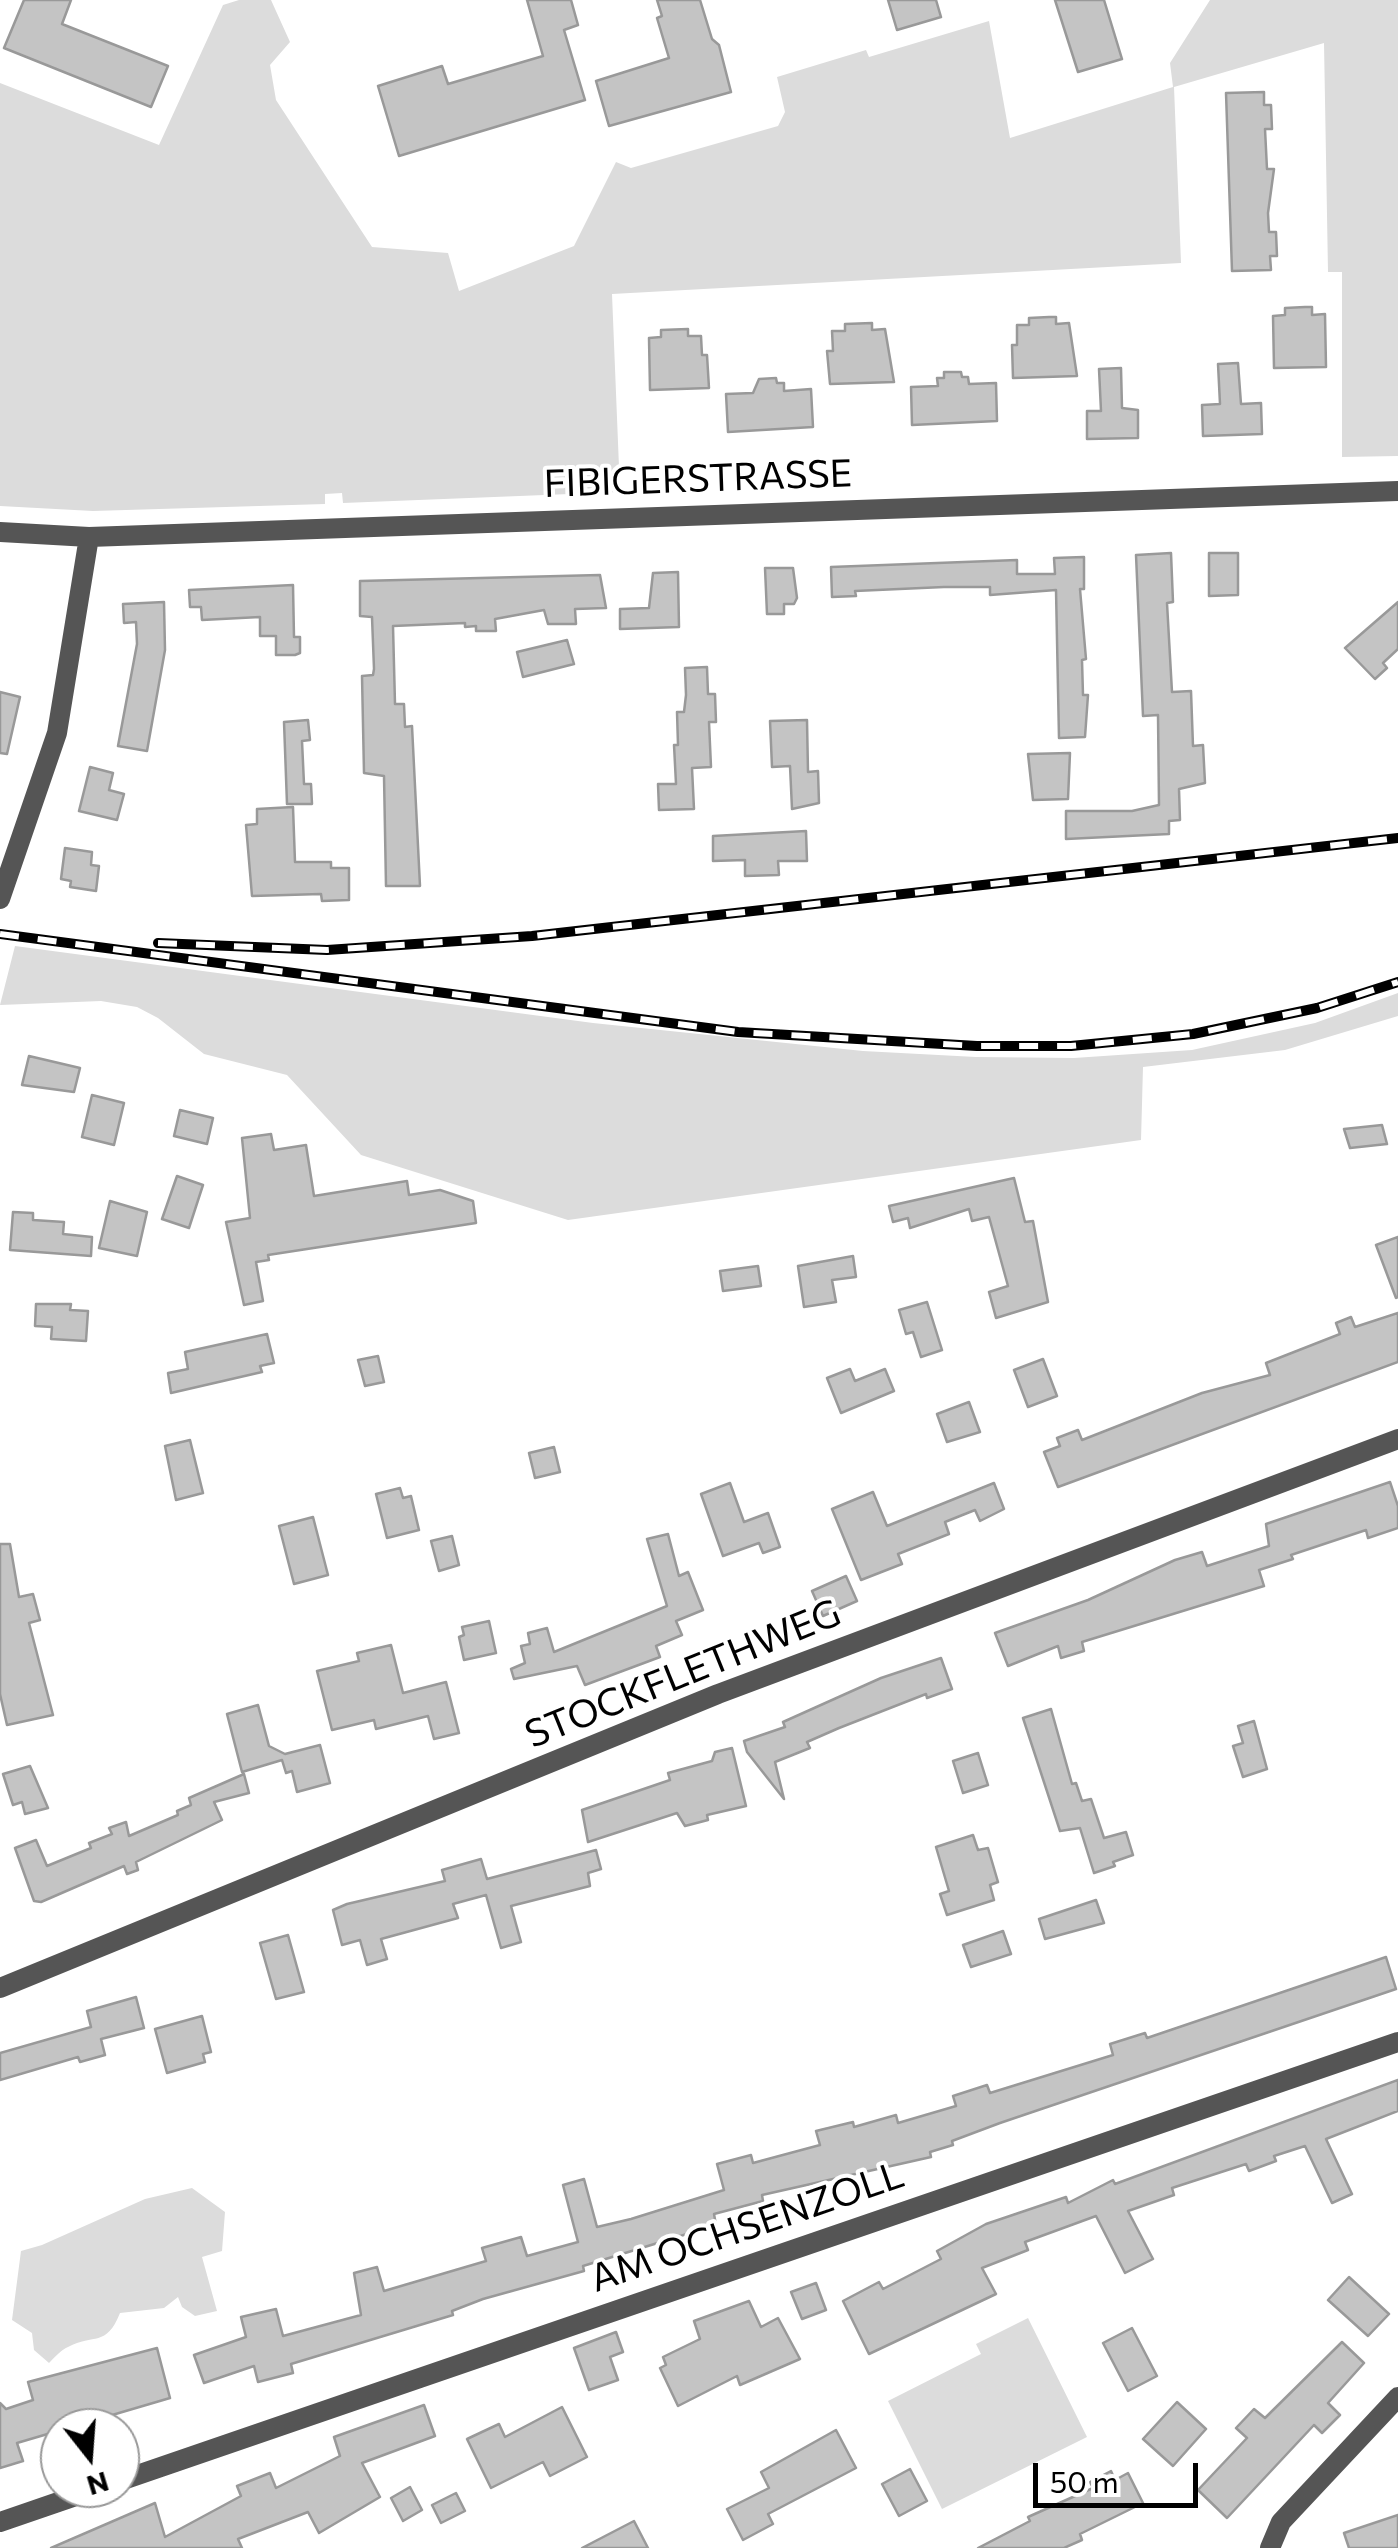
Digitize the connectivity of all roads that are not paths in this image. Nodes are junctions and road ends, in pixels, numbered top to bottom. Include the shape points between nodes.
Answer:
1 (1398, 491) edge
2 (0, 532) edge
3 (89, 537) junction
4 (0, 898) edge
5 (1398, 1439) edge
6 (0, 1986) edge
7 (1398, 2042) edge
8 (1398, 2397) edge
9 (140, 2474) edge
10 (41, 2508) edge
11 (0, 2522) edge
12 (1270, 2548) edge

1 - 3 street, FIBIGERSTRASSE
2 - 3 street, FIBIGERSTRASSE
3 - 4 street via 57,733
5 - 6 street, STOCKFLETHWEG via 718,1694
7 - 9 street, AM OCHSENZOLL
8 - 12 street via 1281,2522
10 - 11 street

